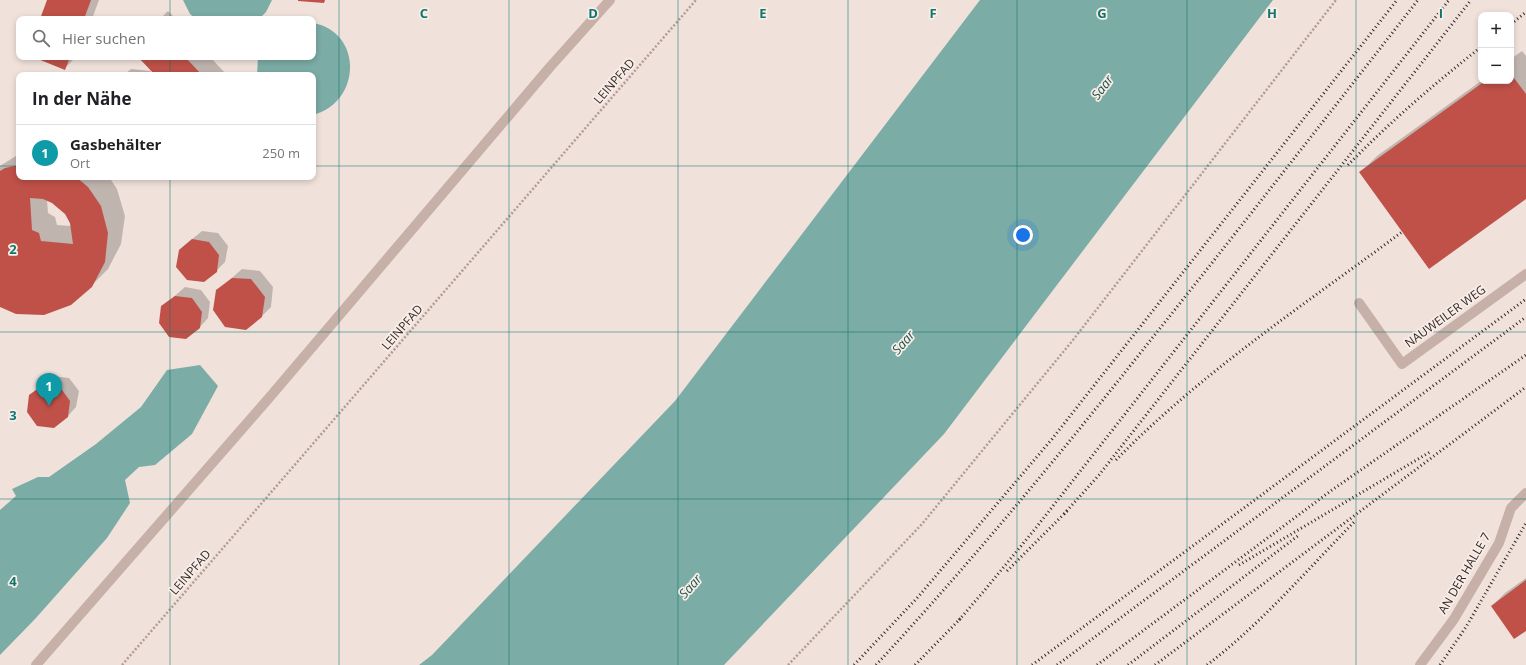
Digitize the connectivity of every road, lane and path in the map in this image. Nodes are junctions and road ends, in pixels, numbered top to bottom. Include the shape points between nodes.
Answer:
1 (610, 0) edge
2 (696, 0) edge
3 (1336, 0) edge
4 (1526, 274) edge
5 (1359, 302) dead end
6 (1526, 493) edge
7 (36, 665) edge
8 (122, 665) edge
9 (788, 665) edge
10 (1420, 665) edge

1 - 7 lane via 550,67 270,398
2 - 8 path, LEINPFAD
3 - 9 path via 1073,340 922,524
4 - 5 lane, NAUWEILER WEG via 1402,364
6 - 10 lane, AN DER HALLE 7 via 1512,508 1499,543 1454,619

